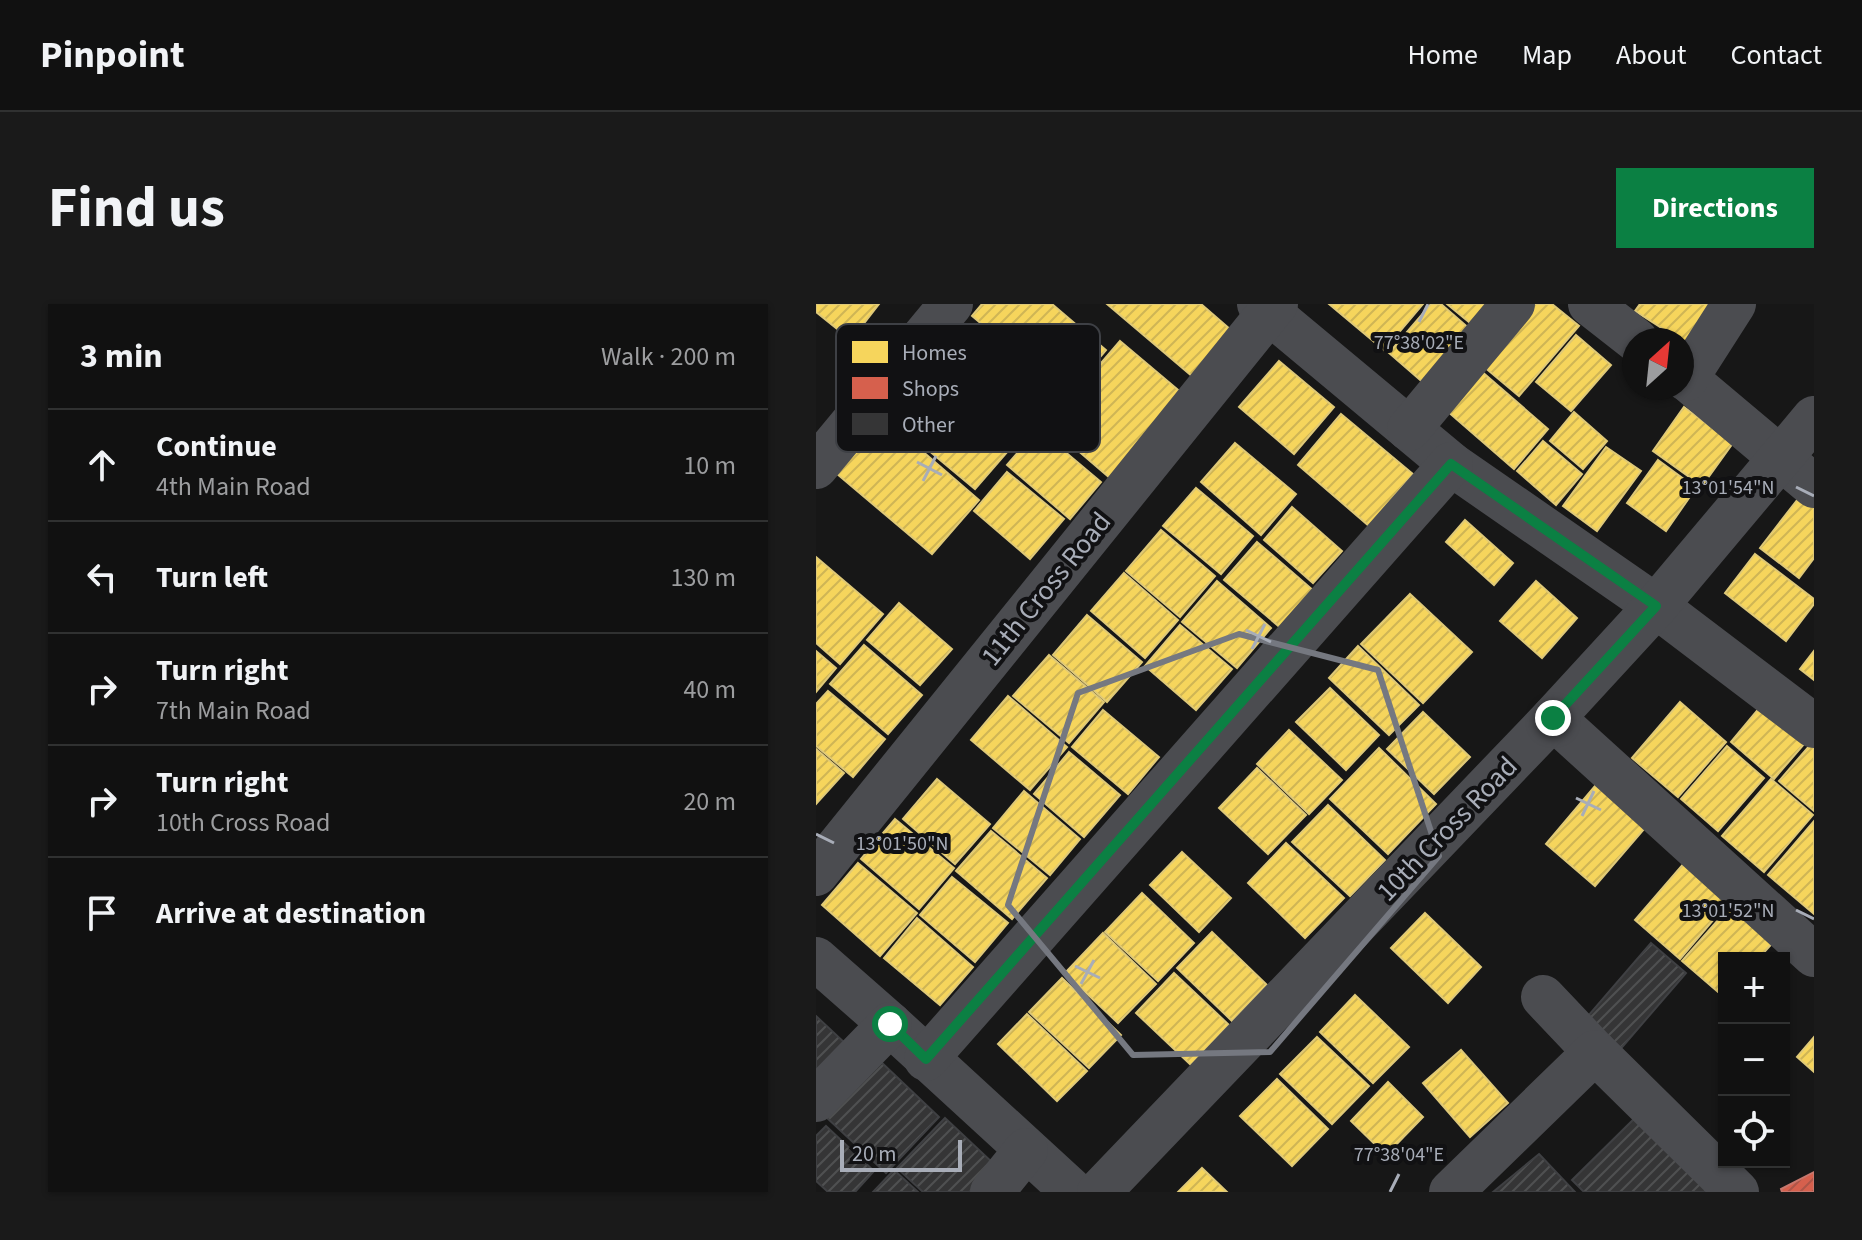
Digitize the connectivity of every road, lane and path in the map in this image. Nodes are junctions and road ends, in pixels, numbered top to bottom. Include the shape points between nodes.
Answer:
1 (951, 304) edge
2 (1513, 304) edge
3 (1590, 304) edge
4 (1734, 304) edge
5 (1268, 307) edge
6 (934, 324) edge
7 (1622, 329) edge
8 (1694, 362) edge
9 (1694, 385) edge
10 (1814, 418) edge
11 (1409, 429) junction
12 (836, 443) edge
13 (1780, 458) junction
14 (1451, 464) junction
15 (816, 467) edge
16 (1814, 486) edge
17 (1656, 606) junction
18 (1553, 718) junction
19 (1814, 726) edge
20 (816, 874) edge
21 (1814, 955) edge
22 (816, 959) edge
23 (1543, 997) dead end
24 (890, 1024) junction
25 (1595, 1052) junction
26 (926, 1059) junction
27 (816, 1100) edge
28 (1026, 1150) junction
29 (992, 1192) edge
30 (1073, 1192) edge
31 (1099, 1192) edge
32 (1451, 1192) edge
33 (1737, 1192) edge

1 - 6 street
2 - 11 street
3 - 7 street
4 - 8 street
5 - 11 street
5 - 20 street, 11th Cross Road
9 - 13 street
10 - 13 street, 10th Cross Road
11 - 14 street
12 - 15 street
13 - 16 street
13 - 17 street, 10th Cross Road
14 - 17 street
14 - 26 street
17 - 18 street, 10th Cross Road
17 - 19 street
18 - 21 street
18 - 31 street, 10th Cross Road
22 - 24 street
23 - 25 street
24 - 26 street
24 - 27 street
25 - 32 street
25 - 33 street
26 - 28 street
28 - 29 street
28 - 30 street

